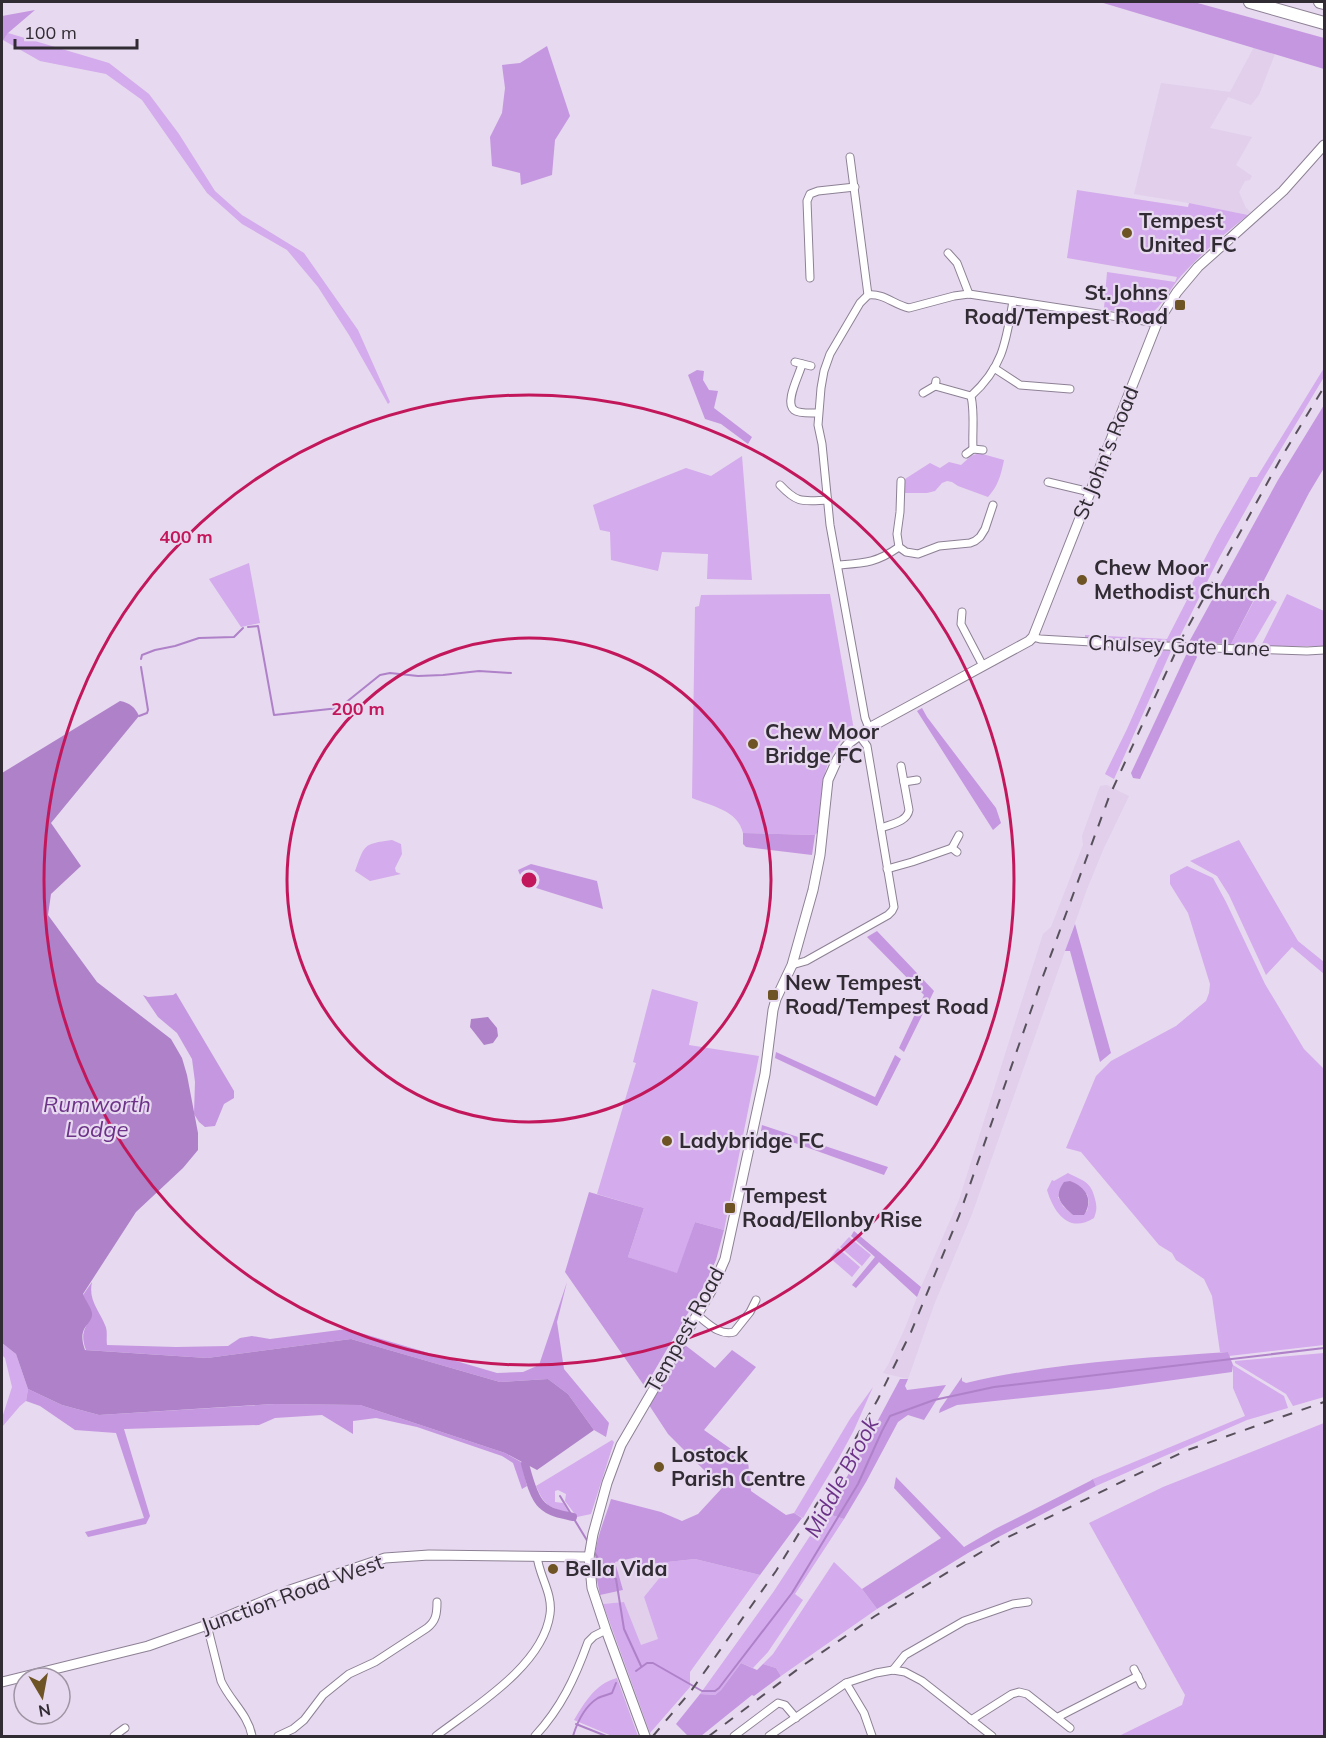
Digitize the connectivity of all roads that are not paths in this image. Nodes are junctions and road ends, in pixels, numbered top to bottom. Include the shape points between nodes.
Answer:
1 (1250, 2) edge
2 (1320, 2) edge
3 (1324, 3) edge
4 (1324, 23) edge
5 (1324, 145) edge
6 (850, 157) dead end
7 (855, 187) junction
8 (948, 253) dead end
9 (810, 278) dead end
10 (969, 294) junction
11 (868, 295) junction
12 (1013, 301) junction
13 (1157, 322) junction
14 (812, 366) dead end
15 (994, 368) junction
16 (1070, 389) dead end
17 (923, 393) dead end
18 (971, 396) junction
19 (818, 413) junction
20 (974, 449) junction
21 (983, 450) dead end
22 (966, 453) dead end
23 (901, 481) dead end
24 (1048, 482) dead end
25 (780, 485) dead end
26 (1090, 492) junction
27 (828, 500) junction
28 (993, 505) dead end
29 (899, 548) junction
30 (838, 565) junction
31 (962, 612) dead end
32 (953, 621) dead end
33 (961, 624) junction
34 (1034, 637) junction
35 (1324, 650) edge
36 (983, 666) junction
37 (869, 728) junction
38 (859, 735) junction
39 (901, 765) dead end
40 (916, 780) dead end
41 (904, 782) junction
42 (881, 828) junction
43 (958, 835) dead end
44 (887, 869) junction
45 (792, 965) junction
46 (756, 1300) dead end
47 (697, 1315) junction
48 (537, 1556) junction
49 (589, 1557) junction
50 (437, 1602) dead end
51 (1028, 1602) dead end
52 (207, 1624) junction
53 (606, 1630) junction
54 (893, 1670) junction
55 (2, 1682) edge
56 (846, 1683) junction
57 (1142, 1685) dead end
58 (1058, 1717) junction
59 (796, 1718) junction
60 (971, 1720) junction
61 (126, 1728) dead end
62 (1070, 1728) dead end
63 (644, 1734) edge
64 (772, 1736) edge
65 (114, 1737) edge
66 (252, 1737) edge
67 (278, 1737) edge
68 (436, 1737) edge
69 (534, 1737) edge
70 (734, 1737) edge
71 (872, 1737) edge
72 (992, 1737) edge

1 - 4 highway
2 - 3 highway
5 - 13 street, St John's Road via 1283,191 1198,267
6 - 7 street
7 - 9 street via 810,194
7 - 11 street
8 - 10 street via 957,263
10 - 11 street via 909,308 880,295
10 - 12 street
11 - 19 street via 830,354
12 - 13 street
12 - 15 street via 1005,344
13 - 26 street, St John's Road
14 - 19 street via 798,363 790,400 795,411
15 - 16 street via 1027,387 1059,392
15 - 18 street
17 - 18 street via 936,383
18 - 20 street
19 - 27 street
20 - 21 street
20 - 22 street
23 - 29 street
24 - 26 street
25 - 27 street via 789,498
26 - 34 street, St John's Road
27 - 30 street
28 - 29 street via 985,529 975,541 939,546 918,554
29 - 30 street via 867,563
30 - 37 street
31 - 33 street
32 - 33 street
33 - 36 street
34 - 35 street, Chulsey Gate Lane, bridge via 1143,645
34 - 36 street
36 - 37 street
37 - 38 street, Tempest Road
38 - 42 street via 867,746
38 - 45 street, Tempest Road via 837,759 828,780 816,879
39 - 41 street
40 - 41 street
41 - 42 street via 908,815
42 - 44 street
43 - 44 street via 954,850
44 - 45 street via 892,911 806,961
45 - 47 street, Tempest Road via 773,1010 765,1074 727,1251
46 - 47 street via 734,1332 718,1331
47 - 49 street, Tempest Road via 621,1445 592,1534
48 - 49 street, Junction Road West
48 - 52 street, Junction Road West via 385,1558 290,1590
48 - 68 street via 550,1600 550,1614 538,1645 510,1679
49 - 53 street, Tempest Road via 592,1588
50 - 67 street via 434,1623 375,1662 349,1674 323,1695 304,1720
51 - 54 street via 964,1621 904,1655
52 - 55 street, Junction Road West via 148,1646
52 - 66 street via 221,1681 246,1718
53 - 63 street, Tempest Road
53 - 69 street via 588,1642 569,1690
54 - 56 street
54 - 60 street via 922,1681
56 - 59 street
56 - 71 street via 864,1713
57 - 58 street via 1136,1672
58 - 60 street via 1019,1692
58 - 62 street
59 - 64 street
59 - 70 street via 778,1703
60 - 72 street
61 - 65 street

